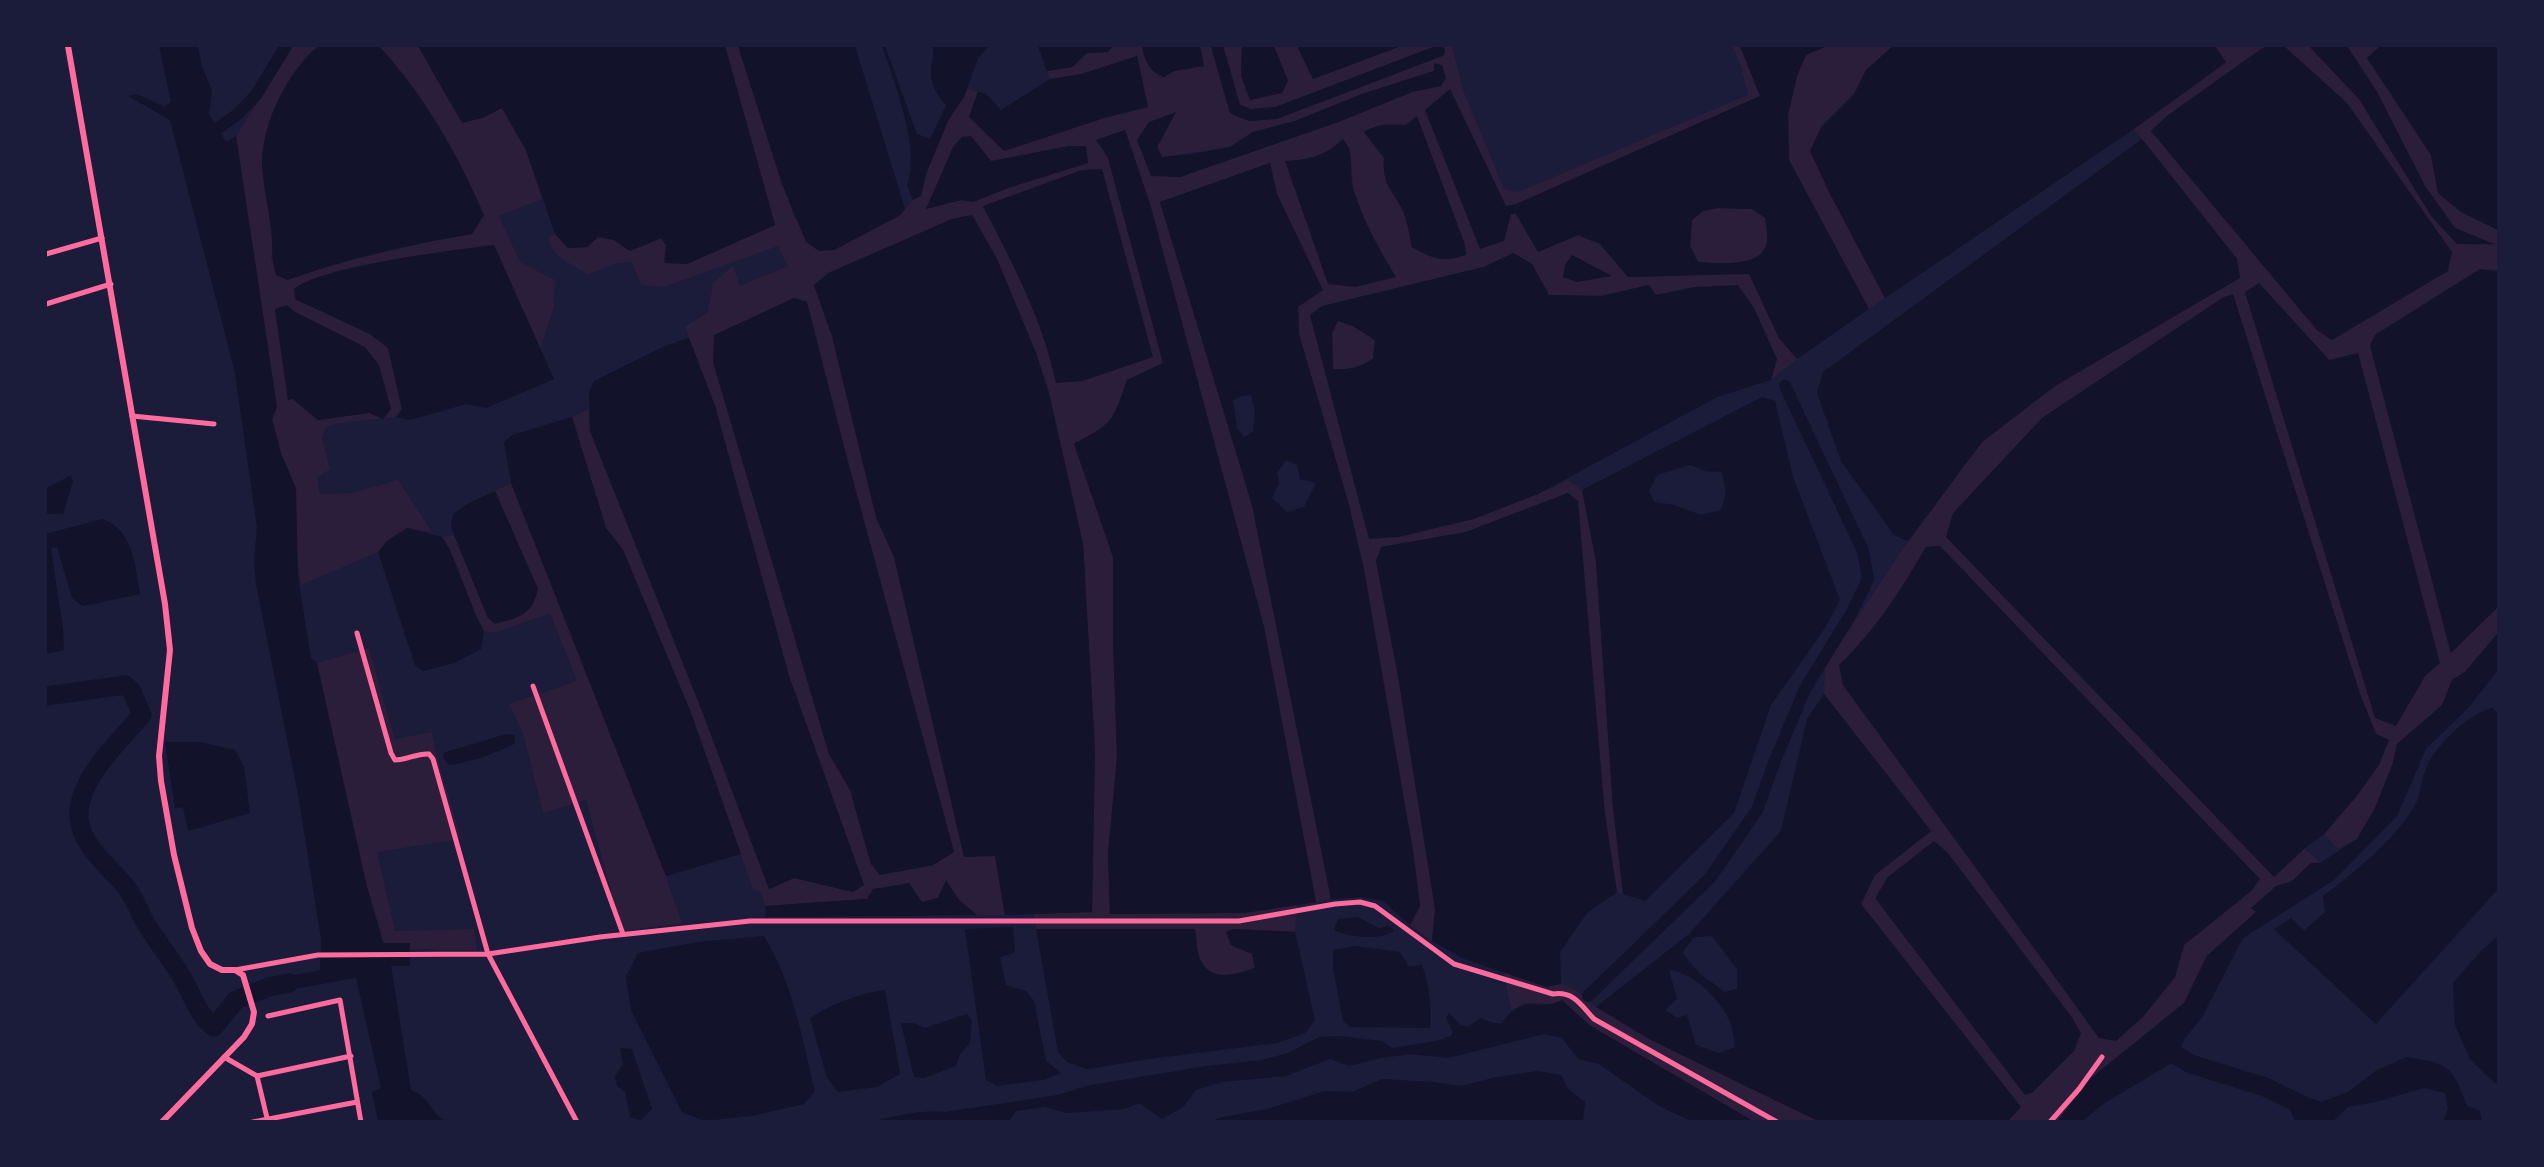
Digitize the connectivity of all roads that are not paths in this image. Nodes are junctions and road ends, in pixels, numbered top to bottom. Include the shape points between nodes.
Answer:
1 (68, 46) edge
2 (102, 238) junction
3 (46, 254) edge
4 (111, 284) junction
5 (46, 303) edge
6 (132, 416) junction
7 (214, 424) dead end
8 (357, 633) dead end
9 (533, 686) dead end
10 (623, 934) junction
11 (488, 954) junction
12 (235, 970) junction
13 (268, 1016) dead end
14 (351, 1056) junction
15 (224, 1057) junction
16 (2102, 1057) dead end
17 (257, 1076) junction
18 (357, 1102) junction
19 (267, 1118) junction
20 (162, 1122) edge
21 (253, 1122) edge
22 (361, 1122) edge
23 (577, 1122) edge
24 (1777, 1122) edge
25 (2050, 1122) edge

1 - 2 street
2 - 3 street
2 - 4 street
4 - 5 street
4 - 6 street
6 - 7 street
6 - 12 street via 169,636 159,756 174,855 201,951 210,964
8 - 11 street via 395,760 422,753 433,759
9 - 10 street
10 - 11 street
10 - 24 street via 750,921 1239,921 1360,902 1375,906 1454,964 1553,994 1569,994 1594,1019
11 - 12 street via 318,955
11 - 23 street
12 - 15 street via 243,975 253,1005 253,1024
13 - 14 street via 340,1000
14 - 17 street
14 - 18 street
15 - 17 street
15 - 20 street
16 - 25 street
17 - 19 street
18 - 19 street
18 - 22 street
19 - 21 street

